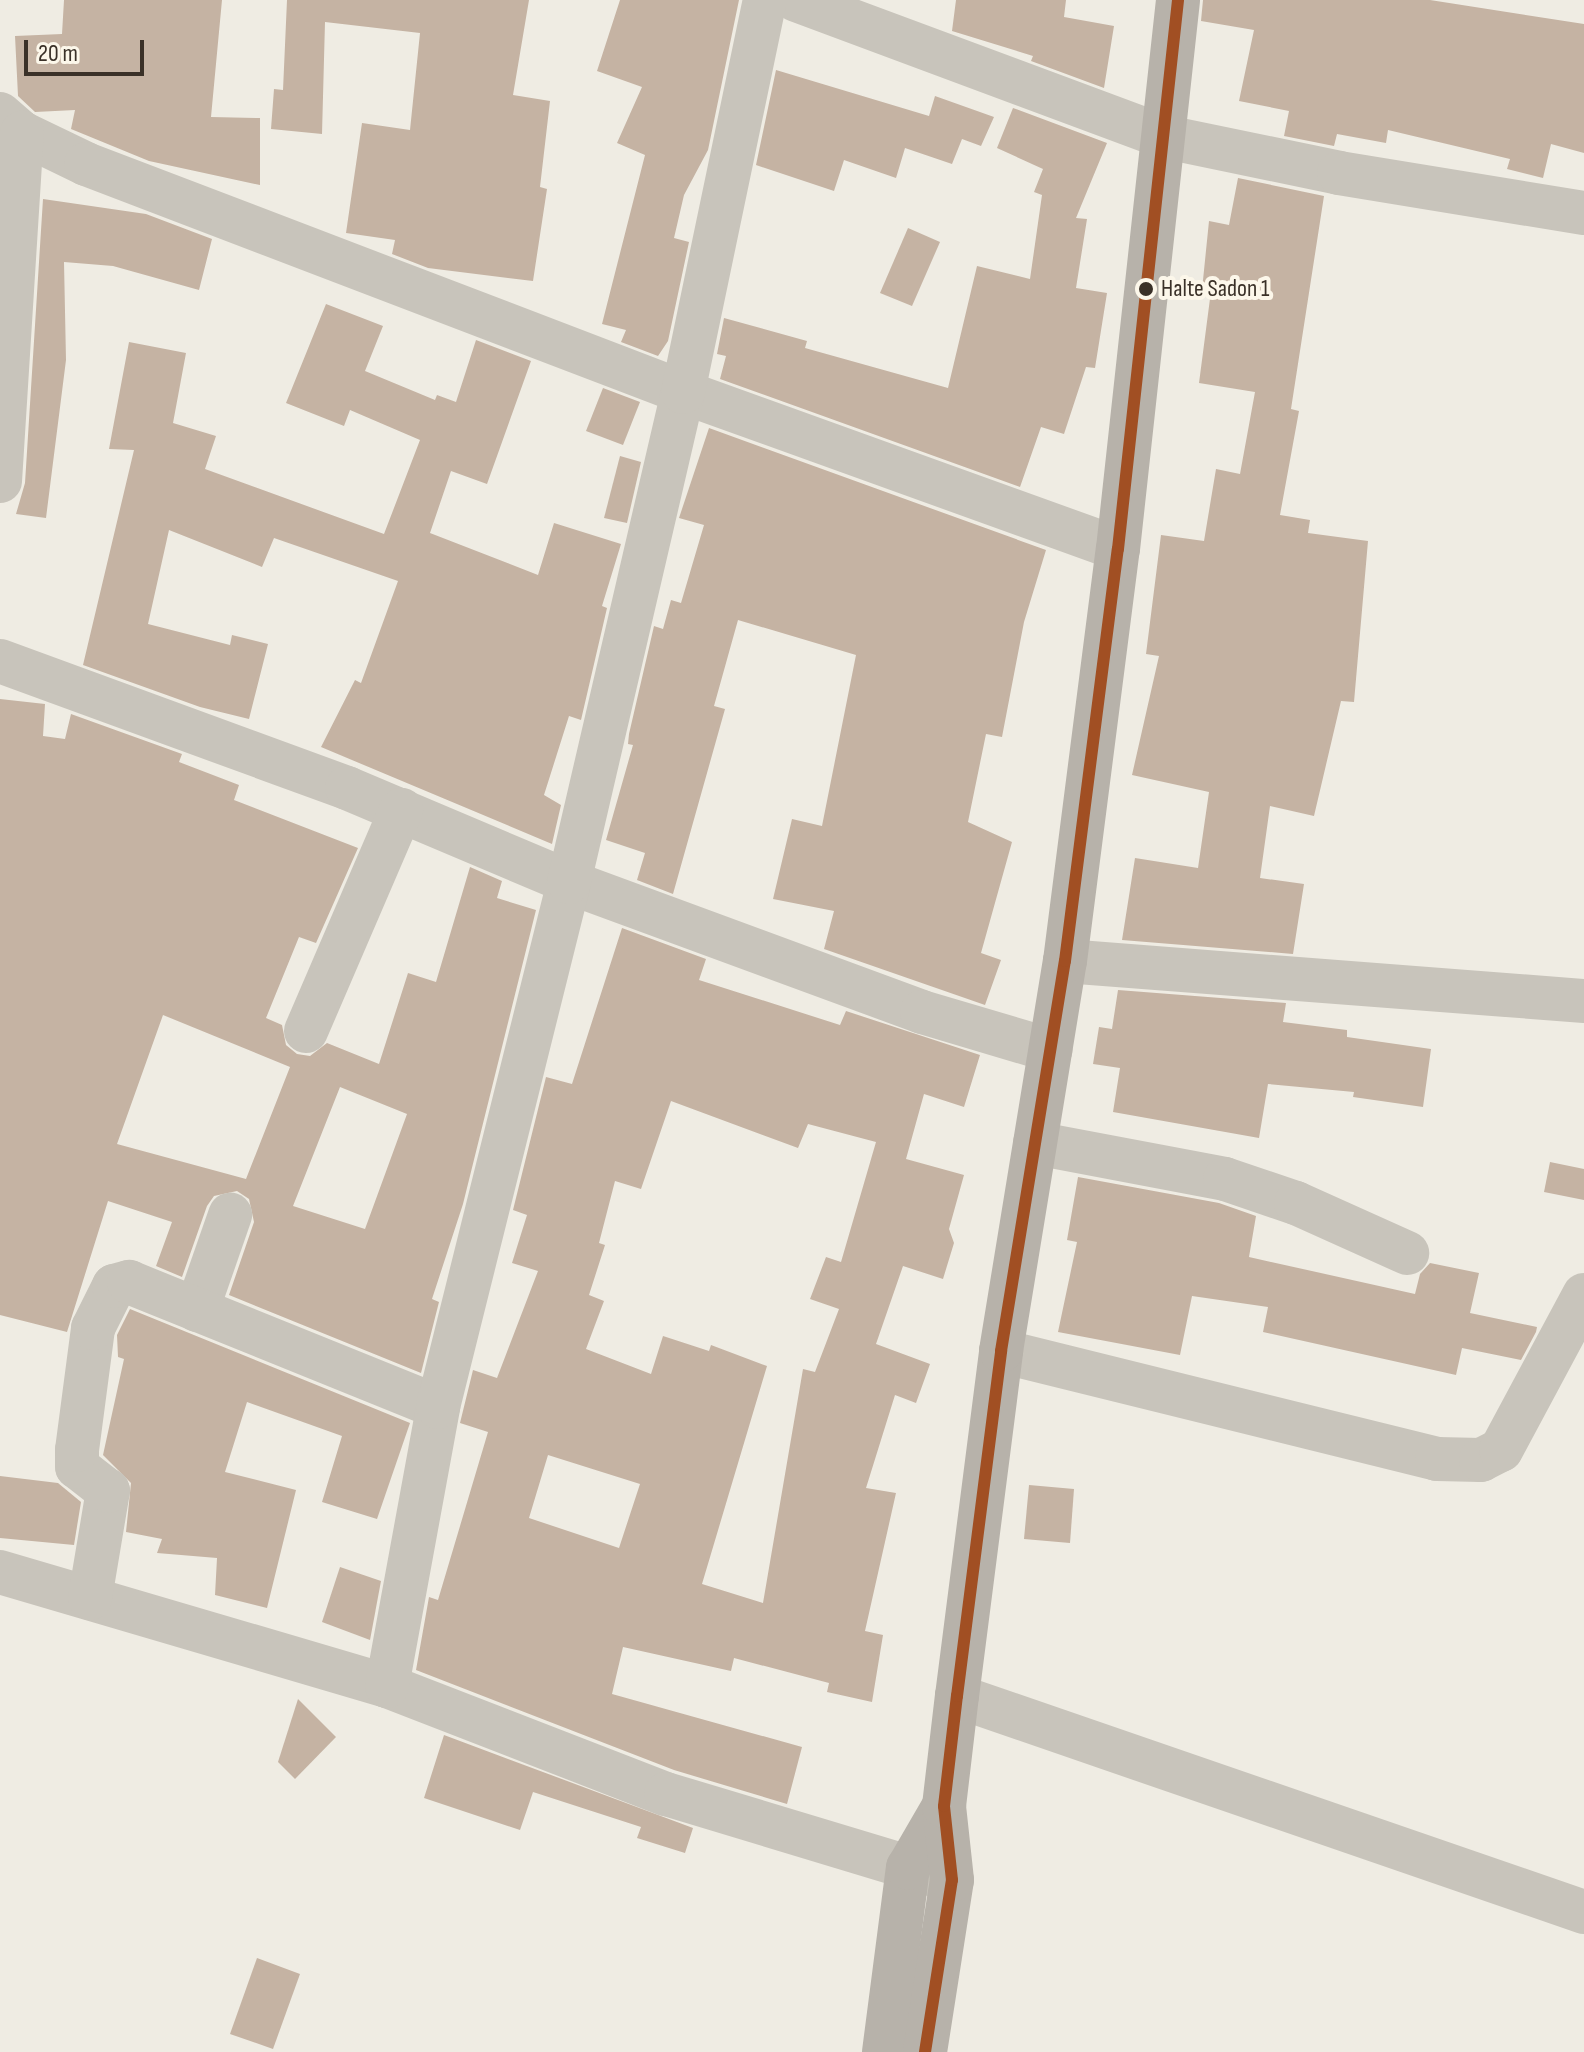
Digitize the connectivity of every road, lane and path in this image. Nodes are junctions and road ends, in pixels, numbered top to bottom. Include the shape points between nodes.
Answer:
1 (765, 0) edge
2 (796, 0) edge
3 (1178, 0) edge
4 (11, 124) edge
5 (1161, 136) junction
6 (1584, 213) edge
7 (683, 392) junction
8 (0, 481) edge
9 (1118, 549) junction
10 (0, 661) edge
11 (401, 810) junction
12 (569, 882) junction
13 (1065, 961) junction
14 (1584, 1001) edge
15 (306, 1031) dead end
16 (1050, 1050) junction
17 (1035, 1143) junction
18 (230, 1215) dead end
19 (1407, 1253) dead end
20 (1584, 1295) edge
21 (197, 1310) junction
22 (1001, 1351) junction
23 (438, 1407) junction
24 (0, 1572) edge
25 (90, 1598) junction
26 (387, 1686) junction
27 (957, 1696) junction
28 (944, 1806) junction
29 (908, 1868) junction
30 (952, 1880) junction
31 (1584, 1912) edge
32 (915, 1979) junction
33 (906, 2040) edge

1 - 7 street
2 - 5 street
3 - 5 main road
4 - 7 street via 86,164
4 - 8 street
5 - 6 street via 1339,173
5 - 9 main road
7 - 9 street
7 - 12 street
9 - 13 main road
10 - 11 street
11 - 12 street
11 - 15 street
12 - 16 street via 922,1012
12 - 23 street
13 - 14 street
13 - 16 main road
16 - 17 main road
17 - 19 street via 1225,1179 1296,1203
17 - 22 main road
18 - 21 street
20 - 22 street via 1501,1450 1481,1460 1437,1459
21 - 23 street
21 - 25 street via 129,1282 114,1286 101,1303 77,1450 77,1467 108,1491
22 - 27 main road
23 - 26 street
24 - 25 street
25 - 26 street
26 - 29 street via 666,1794
27 - 28 main road
27 - 31 street
28 - 29 main road
28 - 30 main road
29 - 30 street
29 - 32 main road
30 - 32 main road
32 - 33 main road

